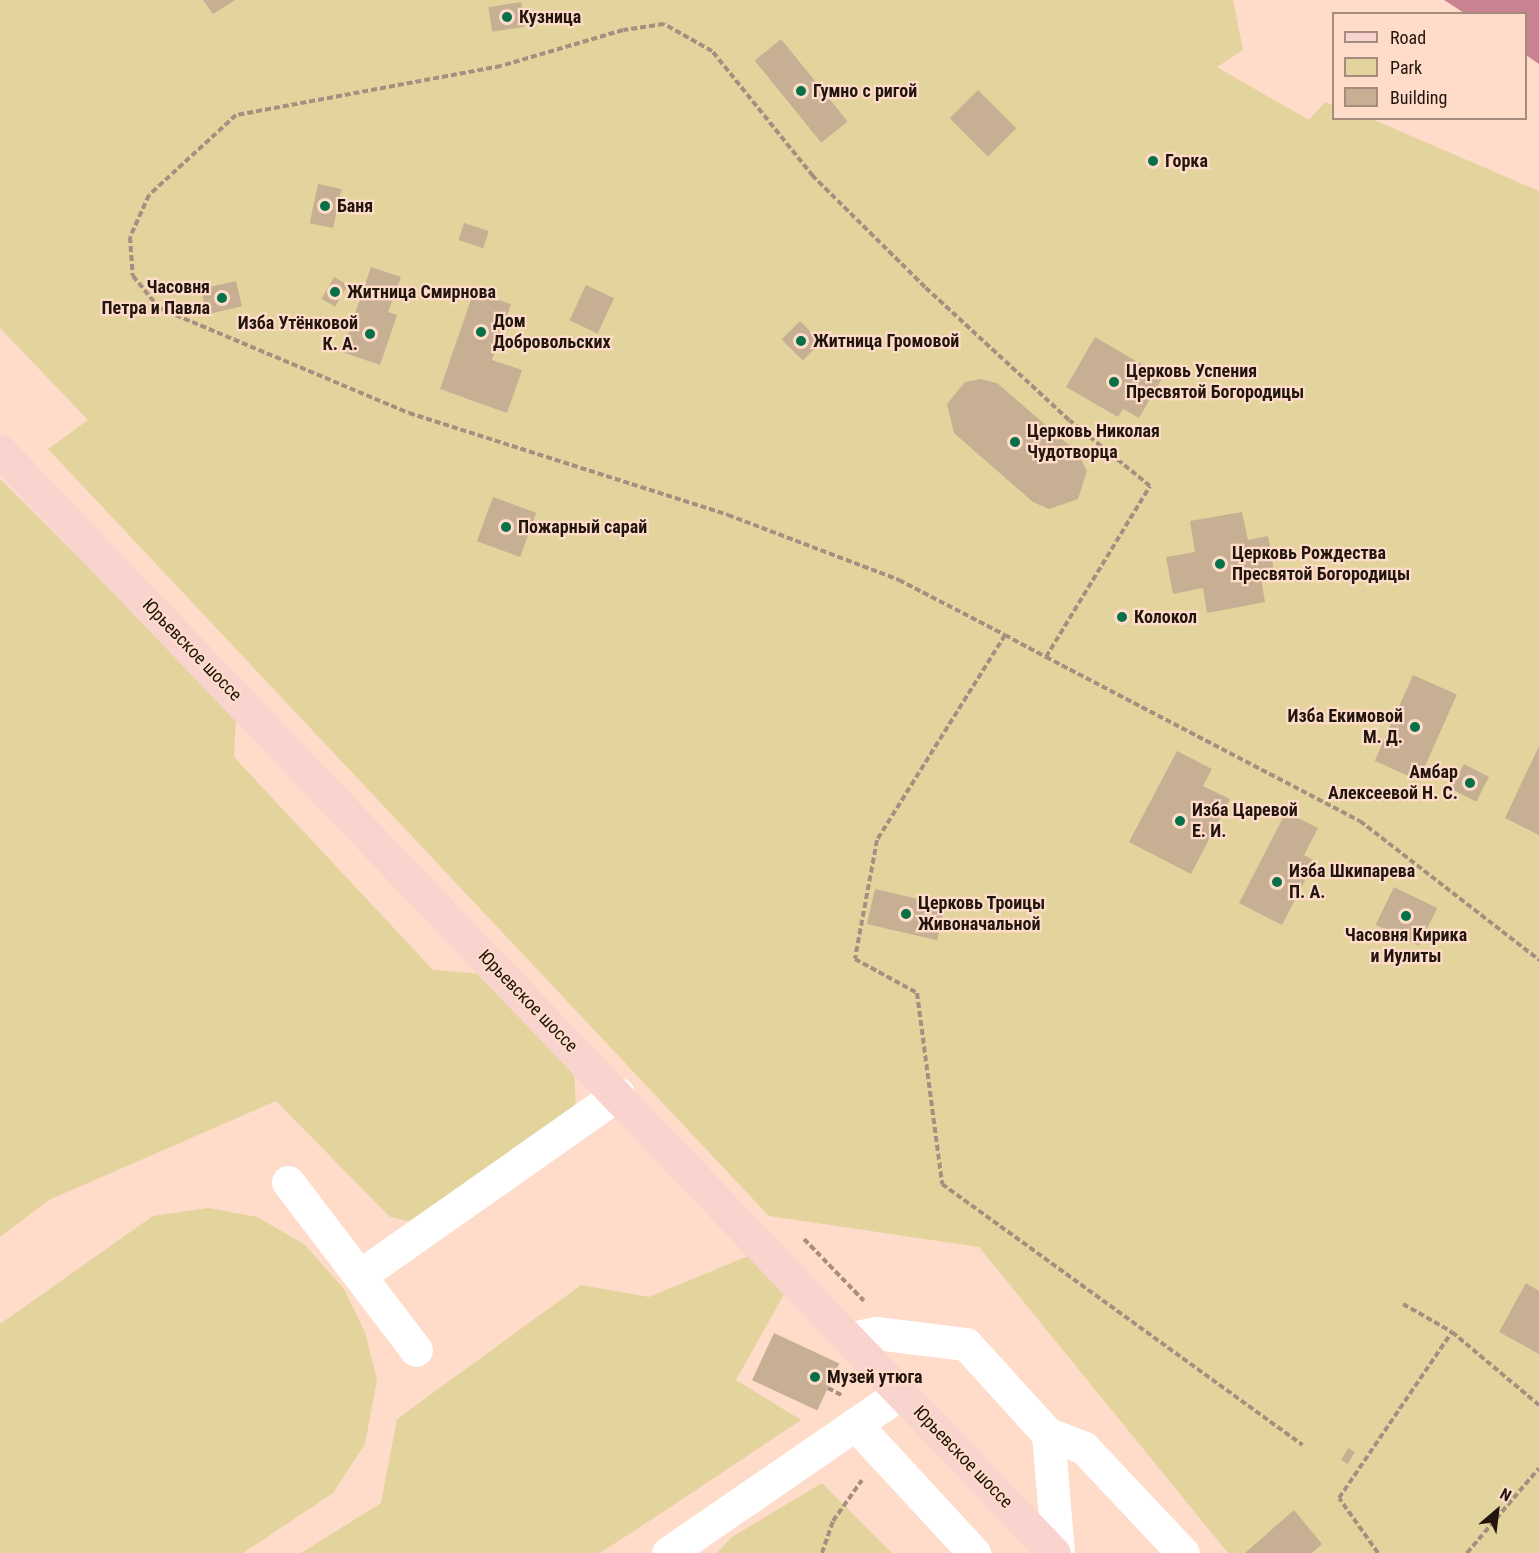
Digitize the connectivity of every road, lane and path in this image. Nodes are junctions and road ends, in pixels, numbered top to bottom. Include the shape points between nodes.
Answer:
1 (0, 451) edge
2 (1005, 635) junction
3 (1046, 657) junction
4 (1539, 960) edge
5 (618, 1094) junction
6 (288, 1182) dead end
7 (362, 1274) junction
8 (1403, 1304) dead end
9 (1452, 1332) junction
10 (851, 1338) junction
11 (416, 1350) dead end
12 (901, 1393) junction
13 (1539, 1405) edge
14 (855, 1424) junction
15 (1048, 1434) junction
16 (1303, 1445) dead end
17 (881, 1452) junction
18 (1539, 1468) edge
19 (672, 1552) edge
20 (822, 1553) edge
21 (974, 1553) edge
22 (1056, 1553) edge
23 (1183, 1553) edge
24 (1378, 1553) edge
25 (1467, 1553) edge

1 - 5 main road, Юрьевское шоссе
2 - 3 path
2 - 3 path via 899,580 728,515 409,414 159,308 133,276 130,237 149,195 236,115 501,66 623,30 664,24 712,51 813,176 909,272 1069,420 1150,486
2 - 16 path via 877,840 855,959 917,993 942,1184
3 - 4 path via 1360,820
5 - 7 lane
5 - 10 main road, Юрьевское шоссе
6 - 7 lane
7 - 11 lane
8 - 9 path
9 - 13 path
9 - 24 path via 1339,1498
10 - 12 main road, Юрьевское шоссе
10 - 15 lane via 876,1333 966,1344
12 - 14 lane
12 - 22 main road, Юрьевское шоссе
14 - 17 lane
14 - 19 lane
15 - 22 lane
15 - 23 lane via 1084,1448
17 - 20 path via 833,1521
17 - 21 lane
18 - 25 path

